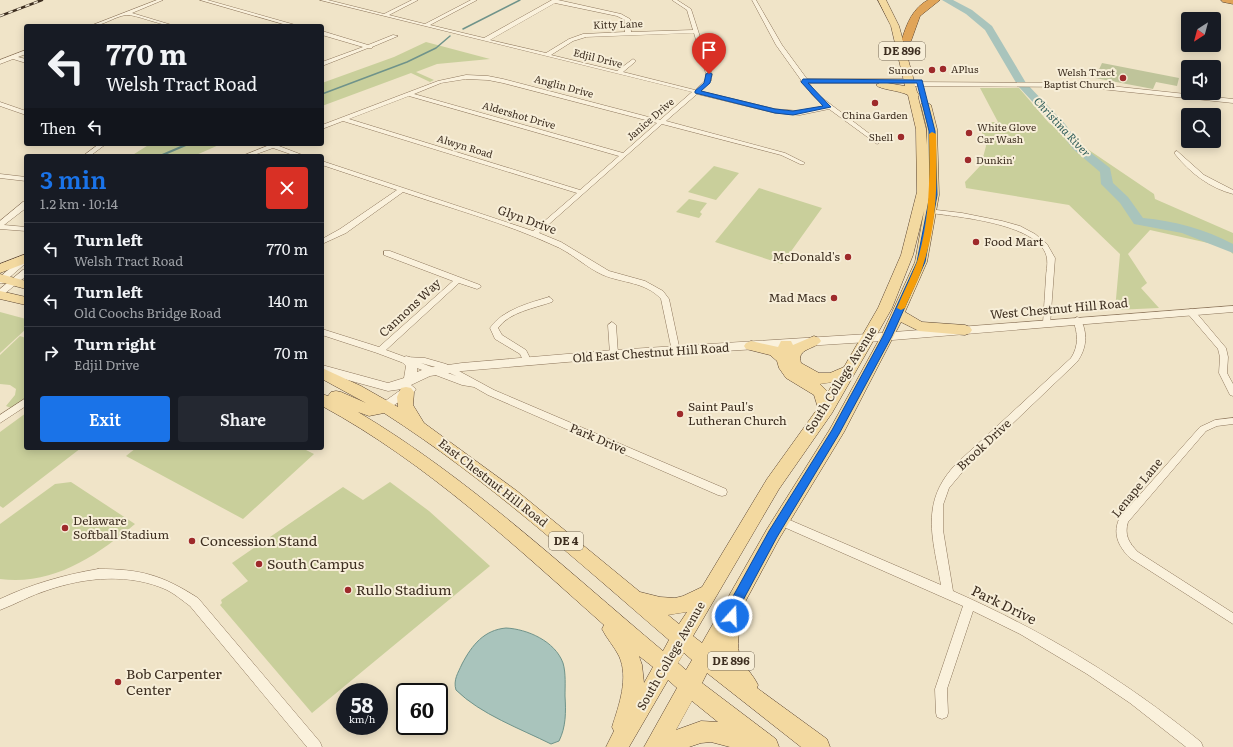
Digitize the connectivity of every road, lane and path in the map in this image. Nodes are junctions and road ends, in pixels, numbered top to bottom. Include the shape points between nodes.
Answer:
1 (161, 0) edge
2 (202, 0) edge
3 (322, 0) edge
4 (356, 0) edge
5 (416, 0) edge
6 (475, 0) edge
7 (555, 0) edge
8 (674, 0) edge
9 (754, 0) edge
10 (882, 0) edge
11 (892, 0) edge
12 (1226, 0) edge
13 (932, 1) edge
14 (1233, 1) edge
15 (345, 5) junction
16 (127, 13) junction
17 (385, 15) junction
18 (98, 24) edge
19 (165, 24) edge
20 (289, 24) edge
21 (426, 25) junction
22 (694, 31) junction
23 (628, 33) junction
24 (324, 34) edge
25 (395, 36) dead end
26 (907, 39) junction
27 (485, 40) junction
28 (370, 47) junction
29 (24, 53) edge
30 (547, 55) junction
31 (13, 57) junction
32 (24, 60) edge
33 (633, 61) dead end
34 (0, 62) edge
35 (324, 63) edge
36 (618, 73) junction
37 (914, 80) junction
38 (805, 83) junction
39 (882, 83) junction
40 (697, 92) junction
41 (408, 94) junction
42 (1233, 101) edge
43 (0, 104) edge
44 (828, 107) junction
45 (24, 112) edge
46 (342, 119) junction
47 (662, 122) junction
48 (324, 126) edge
49 (877, 142) dead end
50 (100, 146) edge
51 (273, 146) edge
52 (278, 146) edge
53 (1177, 153) dead end
54 (89, 154) edge
55 (251, 154) edge
56 (297, 154) edge
57 (624, 155) junction
58 (802, 163) dead end
59 (324, 164) edge
60 (332, 166) junction
61 (324, 171) edge
62 (0, 176) edge
63 (24, 178) edge
64 (402, 190) junction
65 (581, 192) junction
66 (1233, 192) edge
67 (24, 206) edge
68 (931, 211) junction
69 (0, 226) edge
70 (24, 229) edge
71 (534, 234) junction
72 (324, 241) edge
73 (387, 253) dead end
74 (24, 261) edge
75 (24, 273) edge
76 (7, 279) edge
77 (458, 280) junction
78 (477, 287) dead end
79 (0, 294) edge
80 (24, 300) edge
81 (549, 300) dead end
82 (1233, 309) edge
83 (1191, 312) junction
84 (898, 314) junction
85 (1077, 320) junction
86 (1047, 322) junction
87 (612, 325) dead end
88 (965, 330) junction
89 (324, 333) edge
90 (888, 336) junction
91 (868, 338) junction
92 (814, 341) junction
93 (786, 344) junction
94 (751, 346) junction
95 (380, 351) junction
96 (676, 351) junction
97 (614, 354) junction
98 (784, 359) junction
99 (406, 360) junction
100 (528, 362) junction
101 (479, 366) junction
102 (324, 369) edge
103 (449, 369) junction
104 (435, 371) junction
105 (849, 371) junction
106 (324, 375) edge
107 (466, 377) junction
108 (476, 385) junction
109 (408, 386) junction
110 (324, 391) edge
111 (1233, 393) edge
112 (324, 400) edge
113 (24, 402) edge
114 (386, 407) junction
115 (826, 409) junction
116 (0, 420) edge
117 (1233, 421) edge
118 (422, 429) junction
119 (722, 492) dead end
120 (781, 521) junction
121 (708, 593) junction
122 (948, 594) junction
123 (632, 597) junction
124 (589, 600) junction
125 (735, 604) junction
126 (969, 604) junction
127 (0, 605) edge
128 (1233, 619) edge
129 (681, 638) junction
130 (705, 659) junction
131 (666, 665) junction
132 (690, 685) junction
133 (767, 708) junction
134 (942, 713) dead end
135 (315, 747) edge
136 (617, 747) edge
137 (655, 747) edge
138 (670, 747) edge
139 (752, 747) edge
140 (768, 747) edge
141 (818, 747) edge
142 (1196, 747) edge

1 - 16 street
2 - 20 street
3 - 15 street, Edjil Drive
4 - 15 street
5 - 17 street
6 - 21 street
7 - 23 street via 620,15 626,19
7 - 27 street
8 - 22 street, Janice Drive via 689,9 695,26
9 - 38 street via 779,45
10 - 37 main road, South College Avenue / DE 896 via 895,26
11 - 26 main road, South College Avenue / DE 896
12 - 14 highway
13 - 26 highway via 922,7 912,22
15 - 17 street, Edjil Drive
16 - 18 street
16 - 19 street
17 - 21 street, Edjil Drive
21 - 27 street, Edjil Drive
22 - 23 street, Kitty Lane
22 - 40 street, Janice Drive via 710,78
23 - 30 street, Kitty Lane via 580,36
24 - 28 street
25 - 28 street
26 - 37 main road, South College Avenue / DE 896
27 - 30 street, Edjil Drive
28 - 35 street
29 - 31 street
30 - 36 street, Edjil Drive
31 - 32 street
31 - 34 street
33 - 36 street
36 - 40 street, Edjil Drive
37 - 39 main road via 900,79
37 - 39 main road via 902,88
37 - 42 street via 972,84 1096,86
37 - 68 main road, South College Avenue / DE 896 via 932,129
37 - 91 main road, South College Avenue / DE 896 via 921,129 923,192 920,209 896,285
38 - 39 street
38 - 44 street
40 - 44 street, Edjil Drive via 786,113
40 - 47 street, Janice Drive
41 - 46 street, Anglin Drive
41 - 47 street, Anglin Drive via 453,79 488,78
41 - 57 street, Aldershot Drive
43 - 45 street
44 - 49 street
46 - 48 street, Anglin Drive
46 - 65 street, Alwyn Road
47 - 57 street, Janice Drive
47 - 58 street, Anglin Drive via 783,154
50 - 54 street
51 - 55 street
52 - 56 street
53 - 66 street via 1202,178
57 - 65 street, Janice Drive
59 - 60 street, Glyn Drive
60 - 61 street
60 - 64 street, Glyn Drive
62 - 63 street
64 - 71 street, Glyn Drive
64 - 72 street via 343,231
65 - 71 street, Janice Drive
67 - 69 street
68 - 84 main road, South College Avenue / DE 896 via 921,262
68 - 86 street via 1010,225 1042,243 1051,258
69 - 70 street
71 - 96 street, Glyn Drive via 558,244 606,273 642,283 660,293 665,299
73 - 77 street, Cannons Way
74 - 76 main road
75 - 76 street
76 - 79 street
77 - 78 street, Cannons Way
77 - 95 street, Cannons Way
79 - 80 main road
81 - 100 street via 506,316 497,322 494,328 498,337 523,352
82 - 83 street, West Chestnut Hill Road
83 - 85 street, West Chestnut Hill Road
83 - 111 street via 1222,348 1223,373
84 - 88 main road via 919,326
84 - 90 main road, South College Avenue / DE 896
85 - 86 street, West Chestnut Hill Road
85 - 122 street, Brook Drive via 1082,341 1080,351 1074,360 961,466 949,479 942,492 938,518
86 - 88 street, West Chestnut Hill Road
87 - 97 street
88 - 90 street, West Chestnut Hill Road
89 - 95 street
90 - 91 street, West Chestnut Hill Road
90 - 120 main road, South College Avenue / DE 896 via 836,432
91 - 92 street, Old East Chestnut Hill Road
91 - 105 main road, South College Avenue / DE 896
92 - 93 street, Old East Chestnut Hill Road
92 - 105 main road via 797,349 794,355 794,364 803,374 826,379
93 - 94 street, Old East Chestnut Hill Road
93 - 98 main road
94 - 96 street, Old East Chestnut Hill Road
94 - 98 main road via 775,351
95 - 99 street, Cannons Way
96 - 97 street, Old East Chestnut Hill Road
97 - 100 street, Old East Chestnut Hill Road
98 - 115 main road via 785,368 793,376 825,396
99 - 103 street, Cannons Way via 422,360
99 - 104 street, Cannons Way
99 - 109 street via 412,365
100 - 101 street, Old East Chestnut Hill Road
101 - 103 street, Old East Chestnut Hill Road
101 - 107 street
102 - 109 street, Old East Chestnut Hill Road via 382,386
103 - 104 street, Old East Chestnut Hill Road
103 - 107 street, Park Drive
104 - 108 street, Park Drive
104 - 109 street, Old East Chestnut Hill Road
105 - 115 main road, South College Avenue / DE 896
106 - 114 main road, East Chestnut Hill Road / DE 4
107 - 108 street, Park Drive
108 - 119 street, Park Drive
109 - 114 street, Old East Chestnut Hill Road
109 - 118 main road via 403,403
110 - 114 main road via 369,410
112 - 124 main road, East Chestnut Hill Road / DE 4 via 378,431 427,464
113 - 116 street
114 - 118 main road, East Chestnut Hill Road / DE 4
115 - 121 main road, South College Avenue / DE 896 via 773,484
117 - 128 street, Lenape Lane via 1215,423 1203,429 1124,520 1120,530 1123,542 1134,555
118 - 123 main road, East Chestnut Hill Road / DE 4 via 495,482
120 - 122 street, Park Drive
120 - 125 main road, South College Avenue / DE 896
121 - 123 main road via 691,603 669,608
121 - 129 main road, South College Avenue / DE 896
122 - 126 street, Park Drive
123 - 129 main road, East Chestnut Hill Road / DE 4
124 - 131 main road, East Chestnut Hill Road / DE 4
124 - 136 main road via 624,643 634,670 634,687
125 - 130 main road, South College Avenue
125 - 133 main road, DE 896 via 726,641 728,655 732,666
126 - 134 street via 941,689
126 - 142 street, Park Drive via 1024,630 1070,657 1120,690
127 - 135 street via 48,585 97,574 130,574 168,584 194,602
129 - 130 main road, East Chestnut Hill Road / DE 4
129 - 131 main road, South College Avenue / DE 896
130 - 132 main road, South College Avenue
130 - 133 main road, DE 4
131 - 132 main road, DE 4
131 - 136 main road, South College Avenue
132 - 137 main road, South College Avenue
132 - 140 main road, DE 4
133 - 141 main road, DE 4
138 - 139 main road via 680,738 706,731 734,736

